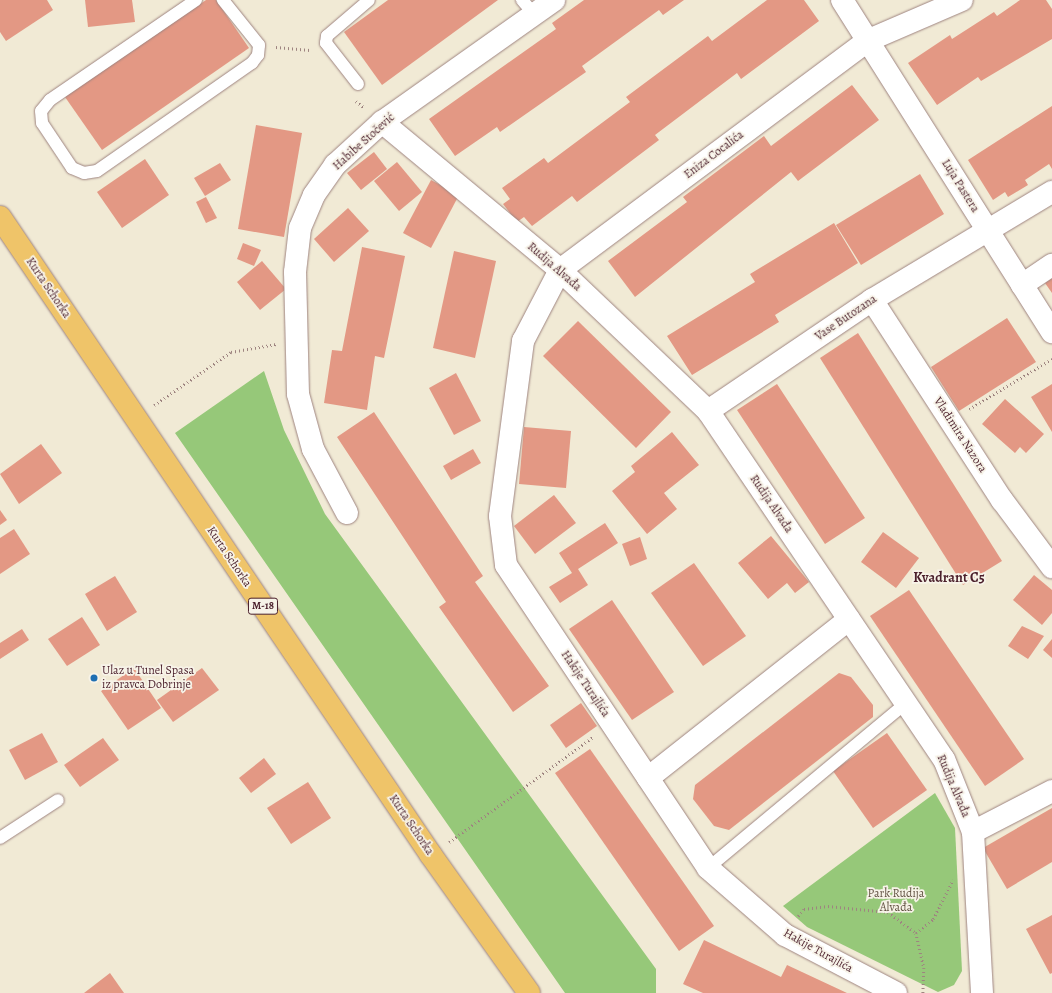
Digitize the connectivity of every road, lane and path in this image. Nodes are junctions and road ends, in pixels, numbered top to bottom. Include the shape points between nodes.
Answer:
1 (196, 0) edge
2 (223, 0) edge
3 (369, 0) edge
4 (554, 0) edge
5 (842, 0) edge
6 (962, 0) edge
7 (528, 7) edge
8 (328, 36) junction
9 (869, 40) junction
10 (259, 45) junction
11 (358, 84) joint
12 (382, 122) junction
13 (1052, 192) edge
14 (0, 218) edge
15 (987, 229) junction
16 (1052, 266) edge
17 (560, 270) junction
18 (1022, 285) junction
19 (872, 300) junction
20 (1052, 332) edge
21 (296, 344) junction
22 (1052, 359) edge
23 (708, 411) junction
24 (136, 418) junction
25 (950, 420) junction
26 (348, 513) dead end
27 (1052, 566) edge
28 (849, 619) junction
29 (906, 703) junction
30 (611, 723) junction
31 (648, 778) junction
32 (1052, 791) edge
33 (58, 800) dead end
34 (973, 832) junction
35 (0, 838) edge
36 (432, 855) junction
37 (708, 868) junction
38 (954, 878) dead end
39 (916, 933) junction
40 (785, 935) junction
41 (529, 993) edge
42 (896, 993) edge
43 (923, 993) edge
44 (982, 993) edge

1 - 10 lane via 50,100 41,111 42,123 72,168 84,174 97,171 252,63
2 - 10 lane
3 - 8 lane
4 - 7 street, Habibe Stočević
5 - 9 street
6 - 9 street, Eniza Cocalića
7 - 12 street, Habibe Stočević
8 - 10 path via 308,52
8 - 11 lane via 326,43
9 - 15 street, Luja Pastera
9 - 17 street, Eniza Cocalića
11 - 12 path via 347,94
12 - 17 street, Rudija Alvađa
12 - 21 street, Habibe Stočević via 335,165 314,195 300,228 295,272
13 - 15 street, Vase Butozana
14 - 24 main road, Kurta Schorka / M-18
15 - 18 street, Luja Pastera
15 - 19 street, Vase Butozana
16 - 18 street
17 - 23 street, Rudija Alvađa
17 - 30 street, Hakije Turajlića via 523,341 500,516 506,565
18 - 20 street, Luja Pastera
19 - 23 street, Vase Butozana
19 - 25 street, Vladimira Nazora
21 - 24 path via 270,343 231,352
21 - 26 street, Habibe Stočević via 298,394 313,449
22 - 25 path
23 - 28 street, Rudija Alvađa
24 - 36 main road, Kurta Schorka / M-18
25 - 27 street, Vladimira Nazora via 1002,500
28 - 29 street, Rudija Alvađa
28 - 31 street
29 - 34 street, Rudija Alvađa via 944,759
29 - 37 lane
30 - 31 street, Hakije Turajlića
30 - 36 path
31 - 37 street, Hakije Turajlića
32 - 34 street
33 - 35 lane
34 - 44 street, Rudija Alvađa
36 - 41 main road, Kurta Schorka / M-18
37 - 40 street, Hakije Turajlića
38 - 39 path via 932,918
39 - 40 path via 888,912 828,906 804,909
39 - 43 path via 924,968
40 - 42 street, Hakije Turajlića

